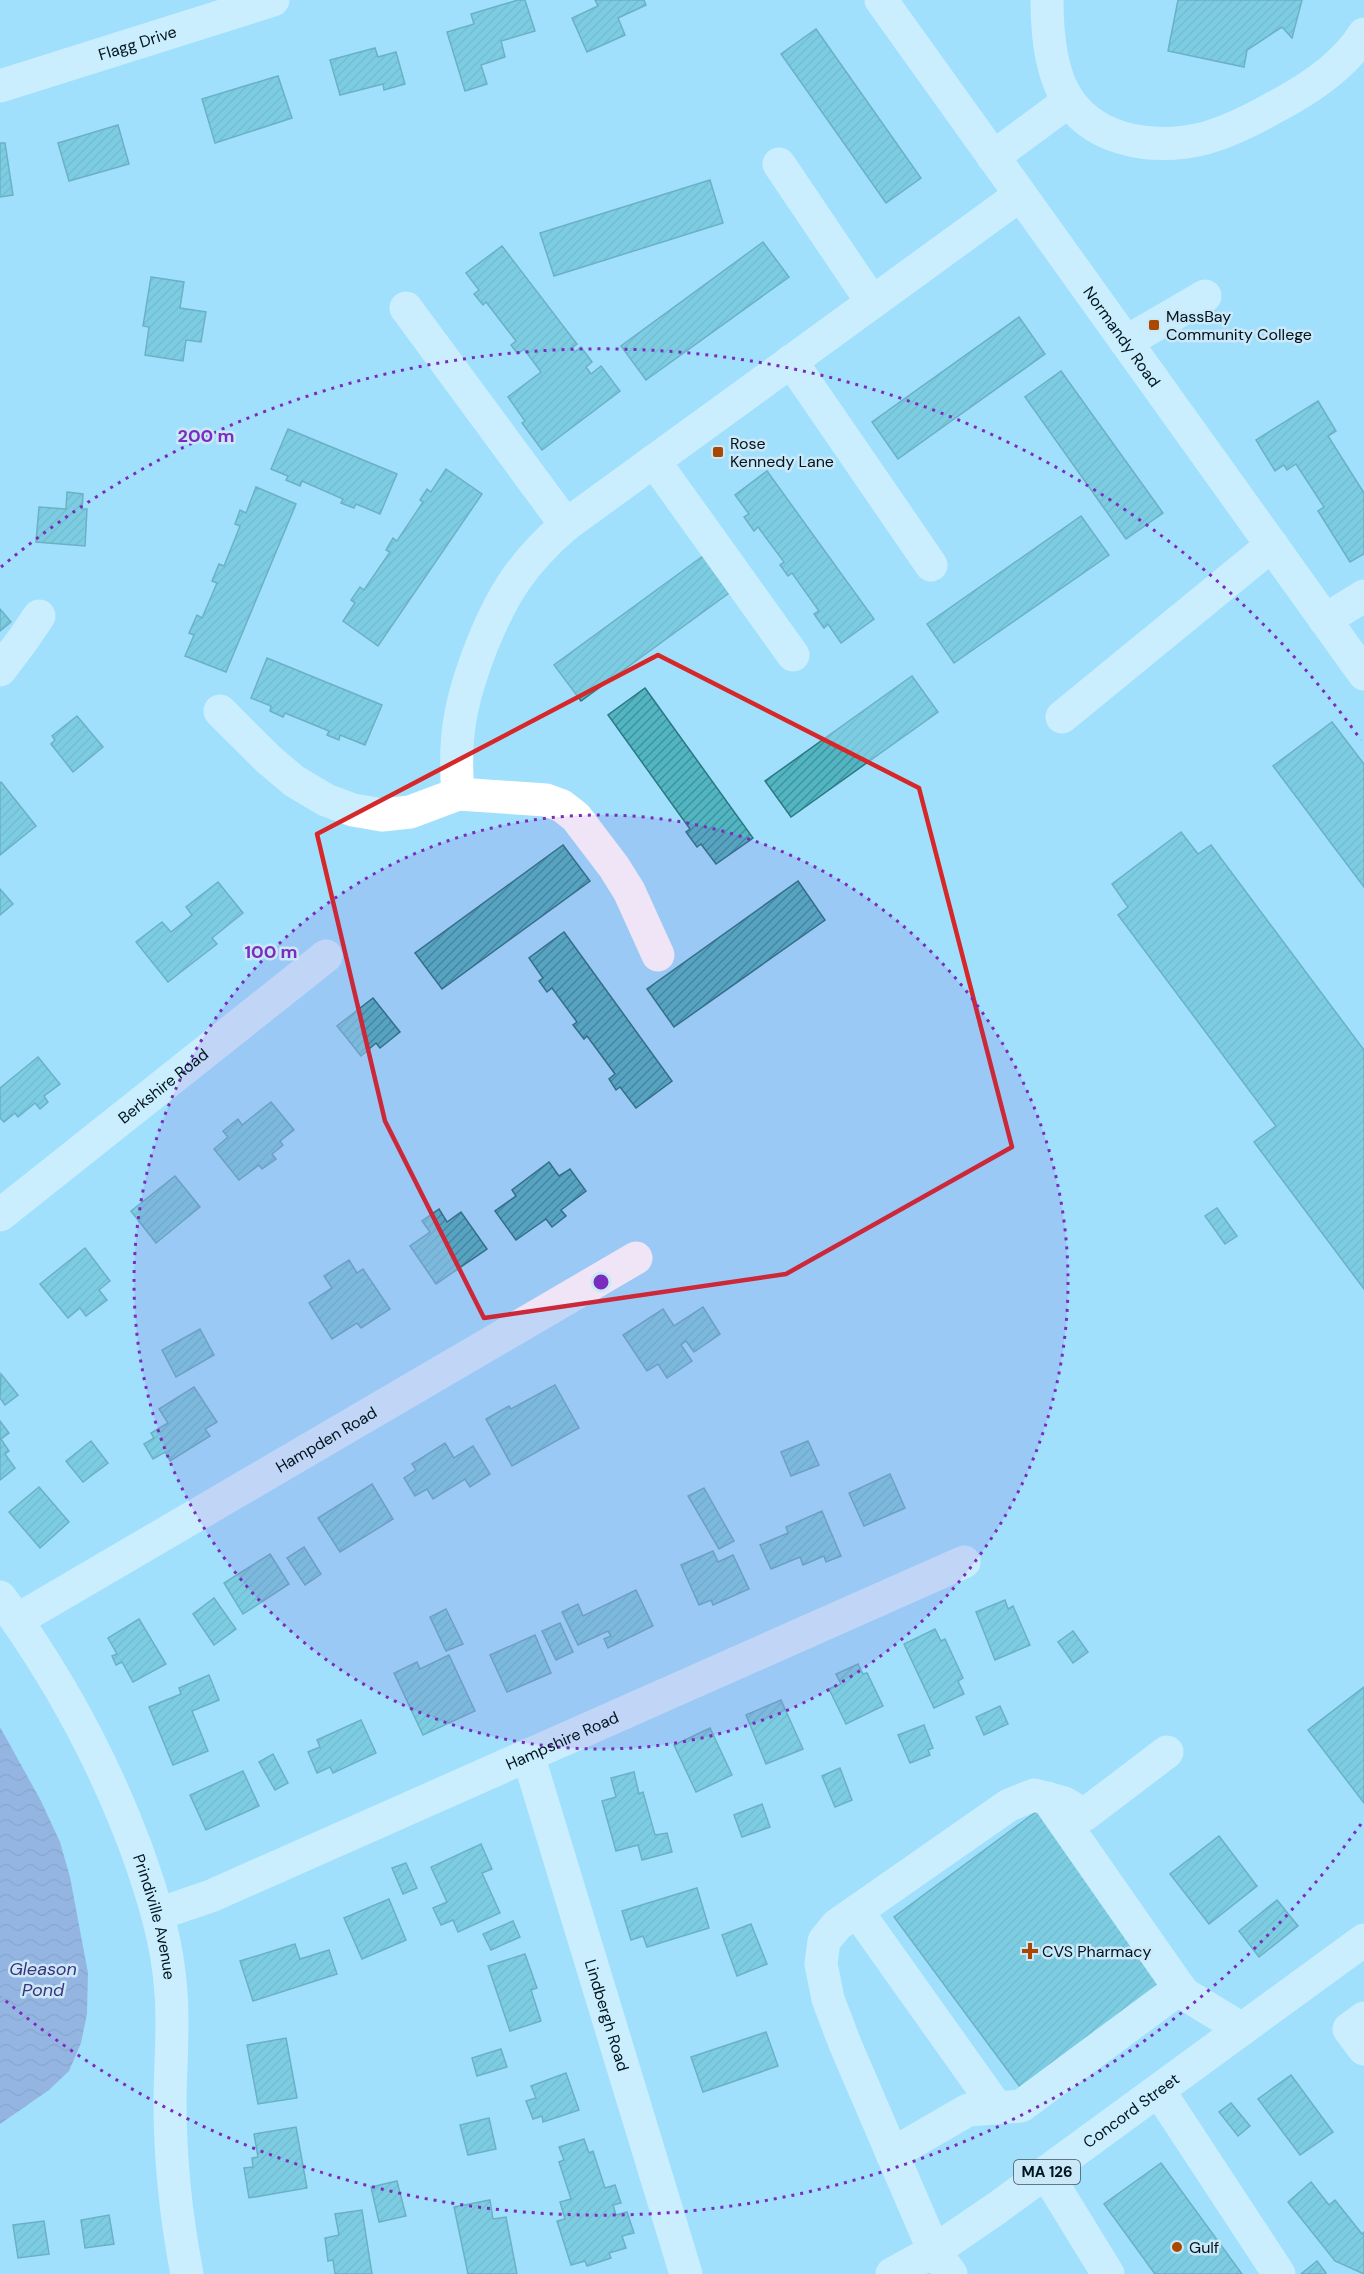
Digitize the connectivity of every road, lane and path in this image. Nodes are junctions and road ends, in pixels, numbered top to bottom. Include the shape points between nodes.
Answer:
1 (273, 0) edge
2 (881, 0) edge
3 (1047, 0) edge
4 (1364, 34) edge
5 (0, 86) edge
6 (1069, 101) junction
7 (993, 157) junction
8 (779, 164) dead end
9 (1020, 195) junction
10 (1205, 296) dead end
11 (872, 302) junction
12 (406, 308) dead end
13 (1126, 342) junction
14 (791, 361) junction
15 (654, 461) junction
16 (566, 525) junction
17 (1272, 545) junction
18 (931, 565) dead end
19 (1364, 596) edge
20 (39, 616) dead end
21 (1325, 620) junction
22 (793, 655) dead end
23 (0, 670) edge
24 (1364, 674) edge
25 (220, 711) dead end
26 (1062, 717) dead end
27 (458, 794) junction
28 (658, 955) dead end
29 (326, 956) dead end
30 (0, 1215) edge
31 (636, 1258) dead end
32 (964, 1562) dead end
33 (8, 1608) edge
34 (1167, 1752) dead end
35 (528, 1755) junction
36 (1047, 1798) junction
37 (857, 1911) junction
38 (158, 1914) junction
39 (1364, 1940) edge
40 (1180, 1988) junction
41 (1364, 2018) edge
42 (1242, 2029) junction
43 (1364, 2049) edge
44 (1159, 2091) junction
45 (997, 2108) junction
46 (892, 2154) junction
47 (1046, 2173) junction
48 (942, 2263) edge
49 (187, 2274) edge
50 (686, 2274) edge
51 (892, 2274) edge
52 (1108, 2274) edge
53 (1279, 2274) edge

1 - 5 street, Flagg Drive
2 - 7 street, Normandy Road
3 - 6 street via 1054,70
4 - 6 street via 1357,46 1292,98 1250,121 1206,138 1147,143 1117,138 1089,122
6 - 7 street
7 - 9 street, Normandy Road
8 - 11 street
9 - 11 street
9 - 13 street, Normandy Road
10 - 13 street
11 - 14 street
12 - 16 street
13 - 17 street, Normandy Road
14 - 15 street
14 - 18 street
15 - 16 street
15 - 22 street
16 - 27 street via 523,568 494,615 462,702 455,762
17 - 21 street, Normandy Road
17 - 26 street
19 - 21 street
20 - 23 street
21 - 24 street, Normandy Road
25 - 27 street via 294,781 353,810 382,815 410,812
27 - 28 street via 546,800 576,817 629,891
29 - 30 street, Berkshire Road
31 - 33 street, Hampden Road
32 - 35 street, Hampshire Road
33 - 38 street, Prindiville Avenue via 90,1740 126,1820
34 - 36 street via 1084,1815
35 - 38 street, Hampshire Road via 211,1896
35 - 50 street, Lindbergh Road
36 - 37 street via 1035,1795 1009,1805
36 - 40 street
37 - 45 street
37 - 46 street via 837,1925 824,1941 821,1964 832,2008
38 - 49 street, Prindiville Avenue via 171,1993 170,2136
39 - 42 street, Concord Street / MA 126
40 - 42 street
40 - 45 street via 1021,2106
41 - 43 street via 1349,2029
42 - 44 street, Concord Street / MA 126
44 - 47 street, Concord Street / MA 126
44 - 53 street
45 - 46 street via 968,2110
46 - 48 street
47 - 48 street, Concord Street / MA 126
47 - 52 street
48 - 51 street, Concord Street / MA 126

